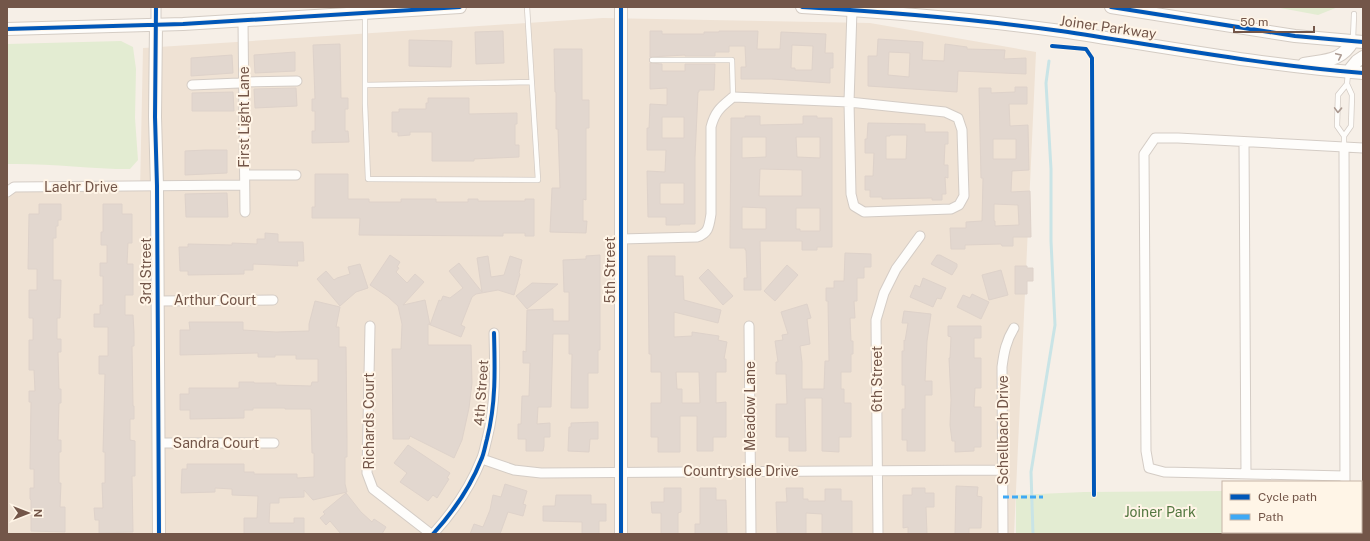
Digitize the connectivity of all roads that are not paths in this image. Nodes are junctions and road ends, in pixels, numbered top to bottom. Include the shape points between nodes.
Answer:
1 (156, 7) edge
2 (460, 7) edge
3 (527, 7) edge
4 (621, 7) edge
5 (802, 7) edge
6 (1111, 7) edge
7 (852, 8) edge
8 (366, 10) edge
9 (1354, 14) dead end
10 (243, 21) junction
11 (156, 25) junction
12 (7, 29) edge
13 (1358, 42) edge
14 (1363, 57) edge
15 (652, 60) dead end
16 (1291, 66) junction
17 (1363, 73) edge
18 (1347, 78) junction
19 (297, 81) dead end
20 (245, 82) junction
21 (532, 82) junction
22 (192, 85) dead end
23 (366, 85) junction
24 (733, 97) junction
25 (849, 102) junction
26 (1344, 136) junction
27 (1244, 142) junction
28 (1344, 147) junction
29 (1363, 148) edge
30 (245, 175) junction
31 (296, 175) dead end
32 (244, 185) junction
33 (157, 186) junction
34 (7, 192) edge
35 (245, 212) dead end
36 (920, 236) dead end
37 (620, 239) junction
38 (273, 300) dead end
39 (157, 301) junction
40 (370, 326) dead end
41 (749, 326) dead end
42 (1014, 328) dead end
43 (494, 333) dead end
44 (158, 443) junction
45 (274, 443) dead end
46 (482, 459) junction
47 (878, 470) junction
48 (1003, 470) junction
49 (750, 471) junction
50 (620, 472) junction
51 (1246, 474) junction
52 (1345, 479) edge
53 (159, 534) edge
54 (432, 534) edge
55 (621, 534) edge
56 (751, 534) edge
57 (878, 534) edge
58 (1003, 534) edge

1 - 11 street, 3rd Street
2 - 8 main road
3 - 21 lane
4 - 37 main road, 5th Street
5 - 7 main road, Joiner Parkway
6 - 13 main road, Joiner Parkway via 1267,32
7 - 16 main road, Joiner Parkway via 1020,26
7 - 25 street
8 - 10 main road
8 - 23 lane
9 - 13 lane
10 - 11 main road
10 - 20 street, First Light Lane
11 - 12 main road
11 - 33 main road, 3rd Street
16 -> 13 main road via 1339,57
14 - 18 main road
15 - 24 lane via 732,60
16 - 18 main road, Joiner Parkway
17 - 18 main road, Joiner Parkway
18 - 26 lane via 1352,95 1351,126
18 -> 26 lane via 1338,95 1337,126
19 - 20 street
20 - 22 street
20 - 30 street, First Light Lane
21 - 23 lane
21 - 23 lane via 538,180 368,179
24 - 25 street
24 - 37 street via 714,115 711,127 709,228 703,235 696,237
25 - 25 street via 945,112 958,118 962,130 964,196 959,205 951,209 864,212 854,206 851,194
26 - 28 lane
27 - 28 street
27 - 51 street
27 - 51 street via 1155,138 1144,154 1146,451 1149,468 1164,472
28 - 29 street
28 - 52 street
30 - 31 street
30 - 32 street, First Light Lane
32 - 33 street, Laehr Drive
32 - 35 street, First Light Lane
33 - 34 street, Laehr Drive via 14,187
33 - 39 main road, 3rd Street
36 - 47 street, 6th Street via 896,269 884,293 876,320
37 - 50 main road, 5th Street
38 - 39 street, Arthur Court
39 - 44 main road, 3rd Street
40 - 54 street, Richards Court via 367,473 374,489
41 - 49 street, Meadow Lane
42 - 48 street, Schellbach Drive via 1004,350 1002,367
43 - 46 street, 4th Street via 493,410
44 - 45 street, Sandra Court
44 - 53 main road, 3rd Street
46 - 50 street, Countryside Drive via 514,470 541,473
46 - 54 street, 4th Street via 464,494 447,519
47 - 48 street, Countryside Drive
47 - 49 street, Countryside Drive
47 - 57 street, 6th Street
48 - 58 street, Schellbach Drive
49 - 50 street, Countryside Drive
49 - 56 street, Meadow Lane
50 - 55 main road, 5th Street
51 - 52 street

